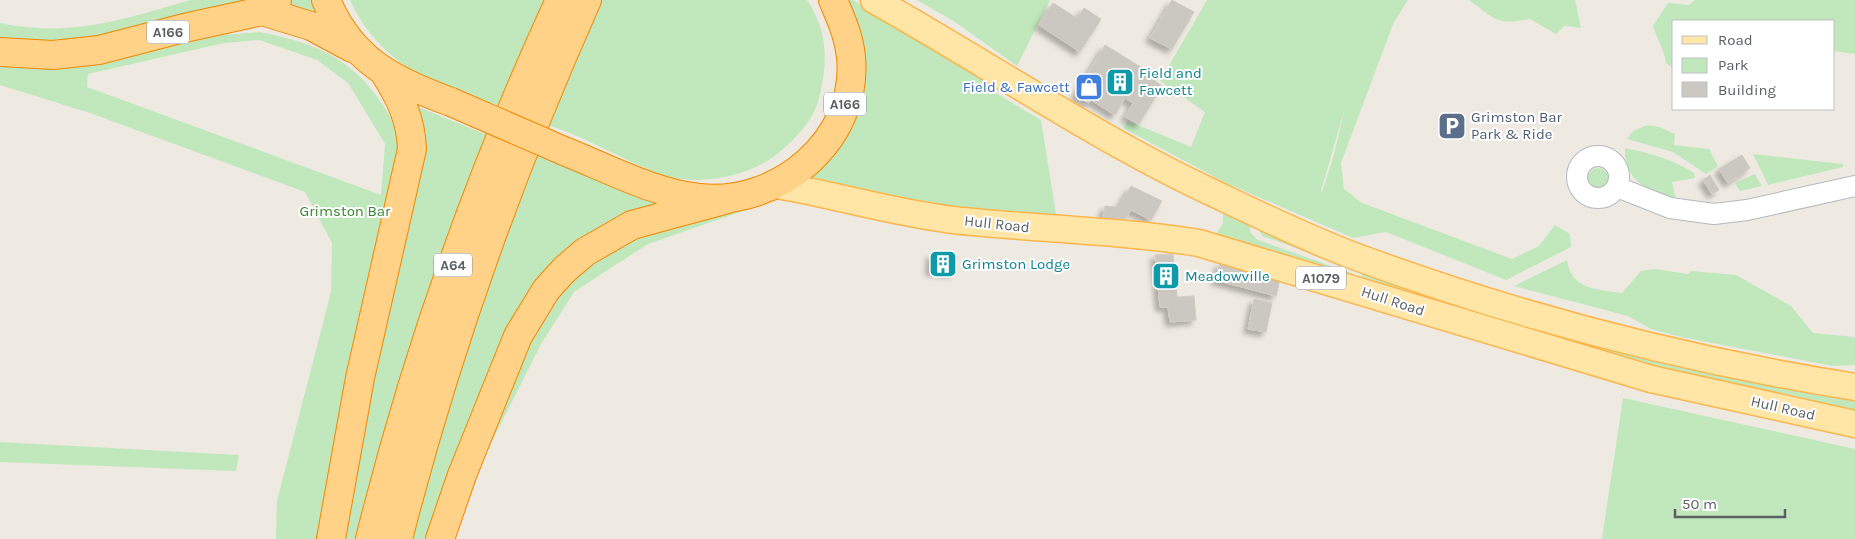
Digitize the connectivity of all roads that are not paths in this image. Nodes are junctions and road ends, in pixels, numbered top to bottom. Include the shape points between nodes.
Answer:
1 (326, 0) edge
2 (560, 0) edge
3 (587, 0) edge
4 (833, 0) edge
5 (874, 0) edge
6 (269, 5) edge
7 (0, 52) edge
8 (360, 54) junction
9 (384, 72) junction
10 (777, 184) junction
11 (1855, 186) edge
12 (1617, 187) dead end
13 (728, 199) junction
14 (1855, 387) edge
15 (1855, 424) edge
16 (331, 539) edge
17 (370, 539) edge
18 (398, 539) edge
19 (440, 539) edge

1 - 8 highway, A166 via 338,25
2 - 17 highway, A64 via 488,168 457,253 425,346
3 - 18 highway, A64 via 480,261
4 - 10 highway, A166 via 848,35 851,59 845,106 811,160
5 - 14 main road, Hull Road / A1079 via 1126,148 1210,192 1352,255 1519,311 1648,346 1790,377
6 - 7 highway, A166 via 98,50 54,55
6 - 8 highway, A166
8 - 9 highway, A166
9 - 13 highway, A166, bridge via 564,151 673,193
9 - 16 highway via 408,115 412,149 360,378
10 - 13 highway, A166
10 - 15 main road, Hull Road / A1079 via 950,219 1146,235 1199,243 1651,379
11 - 12 street via 1748,210 1714,214 1670,208
13 - 19 highway via 632,225 585,252 546,290 518,336

